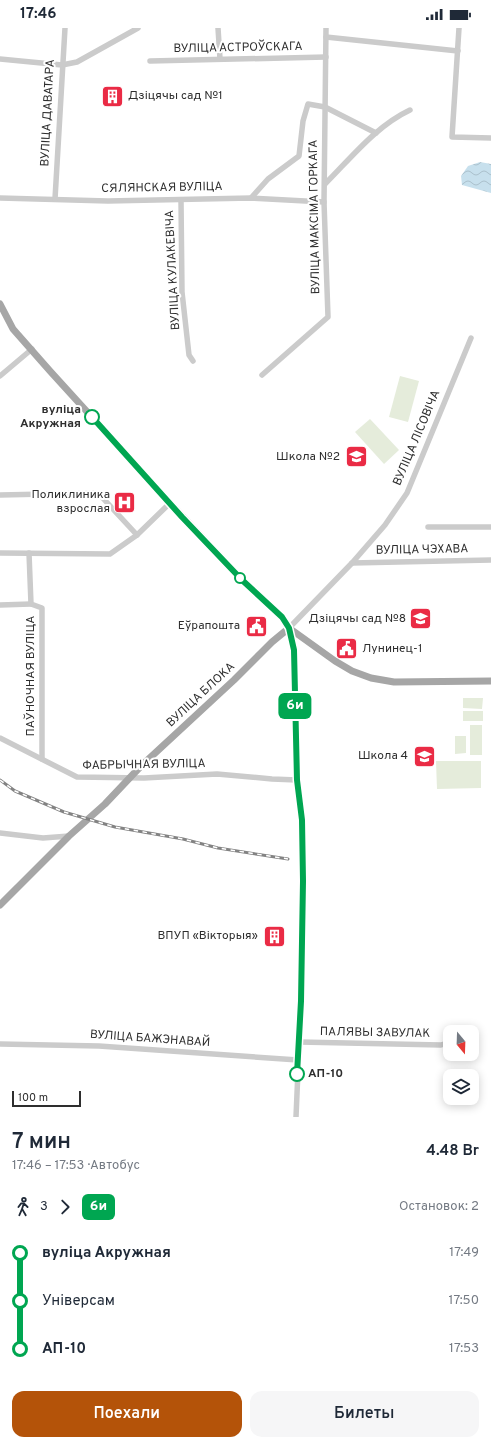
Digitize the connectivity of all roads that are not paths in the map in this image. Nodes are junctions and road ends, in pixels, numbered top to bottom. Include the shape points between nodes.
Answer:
1 (65, 28) edge
2 (138, 28) edge
3 (218, 28) edge
4 (326, 28) edge
5 (460, 28) edge
6 (326, 37) junction
7 (458, 50) junction
8 (326, 57) junction
9 (0, 59) edge
10 (220, 59) junction
11 (150, 61) dead end
12 (62, 65) junction
13 (325, 107) junction
14 (410, 110) dead end
15 (376, 133) junction
16 (491, 138) edge
17 (325, 184) junction
18 (0, 198) edge
19 (251, 198) junction
20 (55, 199) junction
21 (181, 200) junction
22 (324, 202) junction
23 (0, 304) edge
24 (471, 338) dead end
25 (32, 349) junction
26 (193, 361) dead end
27 (262, 374) dead end
28 (0, 376) edge
29 (0, 495) edge
30 (170, 503) junction
31 (428, 527) dead end
32 (491, 527) edge
33 (136, 535) junction
34 (0, 553) edge
35 (29, 554) junction
36 (491, 560) edge
37 (352, 563) junction
38 (31, 604) junction
39 (0, 605) edge
40 (289, 628) junction
41 (491, 681) edge
42 (0, 738) edge
43 (42, 759) junction
44 (129, 778) junction
45 (297, 780) junction
46 (0, 833) edge
47 (69, 836) junction
48 (0, 904) edge
49 (299, 1042) junction
50 (0, 1044) edge
51 (443, 1044) edge
52 (298, 1060) junction
53 (296, 1116) edge

1 - 12 street, ВУЛІЦА ДАВАТАРА
2 - 12 street via 77,62
3 - 10 street
4 - 6 street, ВУЛІЦА МАКСІМА ГОРКАГА
5 - 7 street
6 - 7 street
6 - 8 street, ВУЛІЦА МАКСІМА ГОРКАГА
7 - 16 street via 452,137
8 - 10 street, ВУЛІЦА АСТРОЎСКАГА
8 - 13 street, ВУЛІЦА МАКСІМА ГОРКАГА
9 - 12 street
10 - 11 street, ВУЛІЦА АСТРОЎСКАГА
12 - 20 street, ВУЛІЦА ДАВАТАРА
13 - 15 street
13 - 17 street, ВУЛІЦА МАКСІМА ГОРКАГА
13 - 19 street via 308,104 303,121 299,156 268,179
14 - 15 street via 396,116
15 - 17 street
17 - 22 street, ВУЛІЦА МАКСІМА ГОРКАГА
18 - 20 street, СЯЛЯНСКАЯ ВУЛІЦА
19 - 21 street, СЯЛЯНСКАЯ ВУЛІЦА
19 - 22 street, СЯЛЯНСКАЯ ВУЛІЦА
20 - 21 street, СЯЛЯНСКАЯ ВУЛІЦА
21 - 26 street, ВУЛІЦА КУЛАКЕВІЧА via 182,292 189,355
22 - 27 street, ВУЛІЦА МАКСІМА ГОРКАГА via 328,317
23 - 25 main road via 13,329
24 - 37 street, ВУЛІЦА ЛІСОВІЧА via 407,493 385,525
25 - 28 street
25 - 30 main road
29 - 33 street via 100,494
30 - 33 street
30 - 40 main road via 242,580 282,617
31 - 32 street
33 - 35 street via 110,554
34 - 35 street
35 - 38 street, ПАЎНОЧНАЯ ВУЛІЦА
36 - 37 street, ВУЛІЦА ЧЭХАВА
37 - 40 street, ВУЛІЦА ЛІСОВІЧА
38 - 39 street
38 - 43 street, ПАЎНОЧНАЯ ВУЛІЦА via 42,608
40 - 41 main road via 335,661 371,678 394,682
40 - 44 main road, ВУЛІЦА БЛОКА
40 - 45 street via 294,650
42 - 43 street, ФАБРЫЧНАЯ ВУЛІЦА
43 - 44 street, ФАБРЫЧНАЯ ВУЛІЦА via 77,777
44 - 45 street, ФАБРЫЧНАЯ ВУЛІЦА via 217,774
44 - 47 main road, ВУЛІЦА БЛОКА via 105,804
45 - 49 street via 302,820 303,881
46 - 47 street via 43,838
47 - 48 main road, ВУЛІЦА БЛОКА
49 - 51 street, ПАЛЯВЫ ЗАВУЛАК
49 - 52 street
50 - 52 street, ВУЛІЦА БАЖЭНАВАЙ via 115,1047
52 - 53 street

